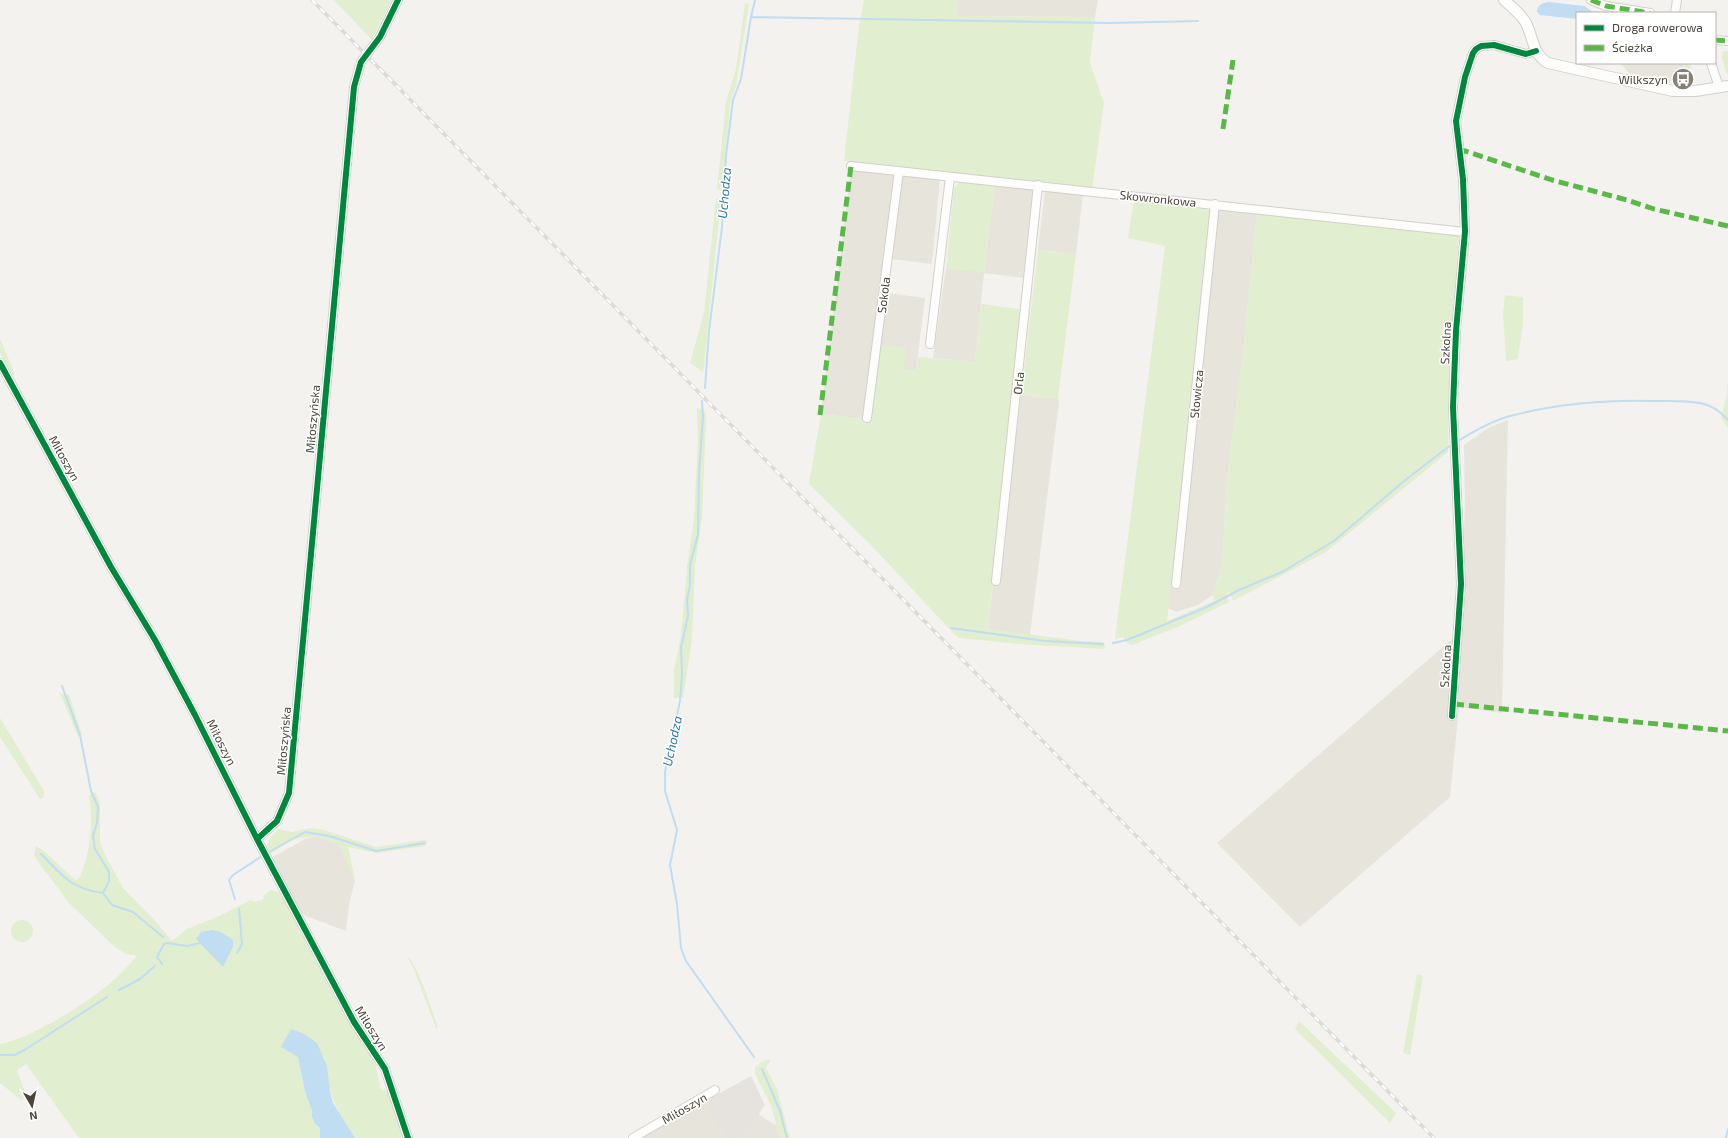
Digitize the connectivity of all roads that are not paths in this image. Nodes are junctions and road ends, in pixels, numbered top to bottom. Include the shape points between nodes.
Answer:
1 (398, 0) edge
2 (1504, 0) edge
3 (1591, 0) edge
4 (1677, 0) edge
5 (1644, 12) edge
6 (1675, 12) edge
7 (1716, 40) edge
8 (1728, 41) edge
9 (1536, 51) junction
10 (1712, 64) edge
11 (1723, 87) edge
12 (851, 166) dead end
13 (899, 171) junction
14 (950, 177) junction
15 (1038, 185) junction
16 (1214, 204) junction
17 (1465, 232) junction
18 (930, 344) dead end
19 (0, 363) edge
20 (867, 418) dead end
21 (996, 581) dead end
22 (1176, 584) dead end
23 (1452, 716) dead end
24 (257, 839) junction
25 (715, 1090) dead end
26 (408, 1138) edge
27 (633, 1138) edge

1 - 24 street, Miłoszyńska via 376,43 361,62 354,87 289,793 277,821
2 - 9 street via 1525,21
3 - 5 street via 1606,6
4 - 6 street
7 - 8 street
9 - 11 street via 1541,59 1552,64 1663,89 1695,91
9 - 17 street, Szkolna via 1526,54 1486,45 1481,46 1473,54 1456,121 1463,179
10 - 11 street
12 - 13 street, Skowronkowa
13 - 14 street, Skowronkowa
13 - 20 street, Sokola
14 - 15 street, Skowronkowa
14 - 18 street
15 - 16 street, Skowronkowa
15 - 21 street, Orla
16 - 17 street, Skowronkowa
16 - 22 street, Słowicza
17 - 23 street, Szkolna via 1456,331 1453,407 1461,584
19 - 24 street, Miłoszyn via 111,567 155,640 217,756
24 - 26 street, Miłoszyn via 354,1022 384,1069
25 - 27 street, Miłoszyn

